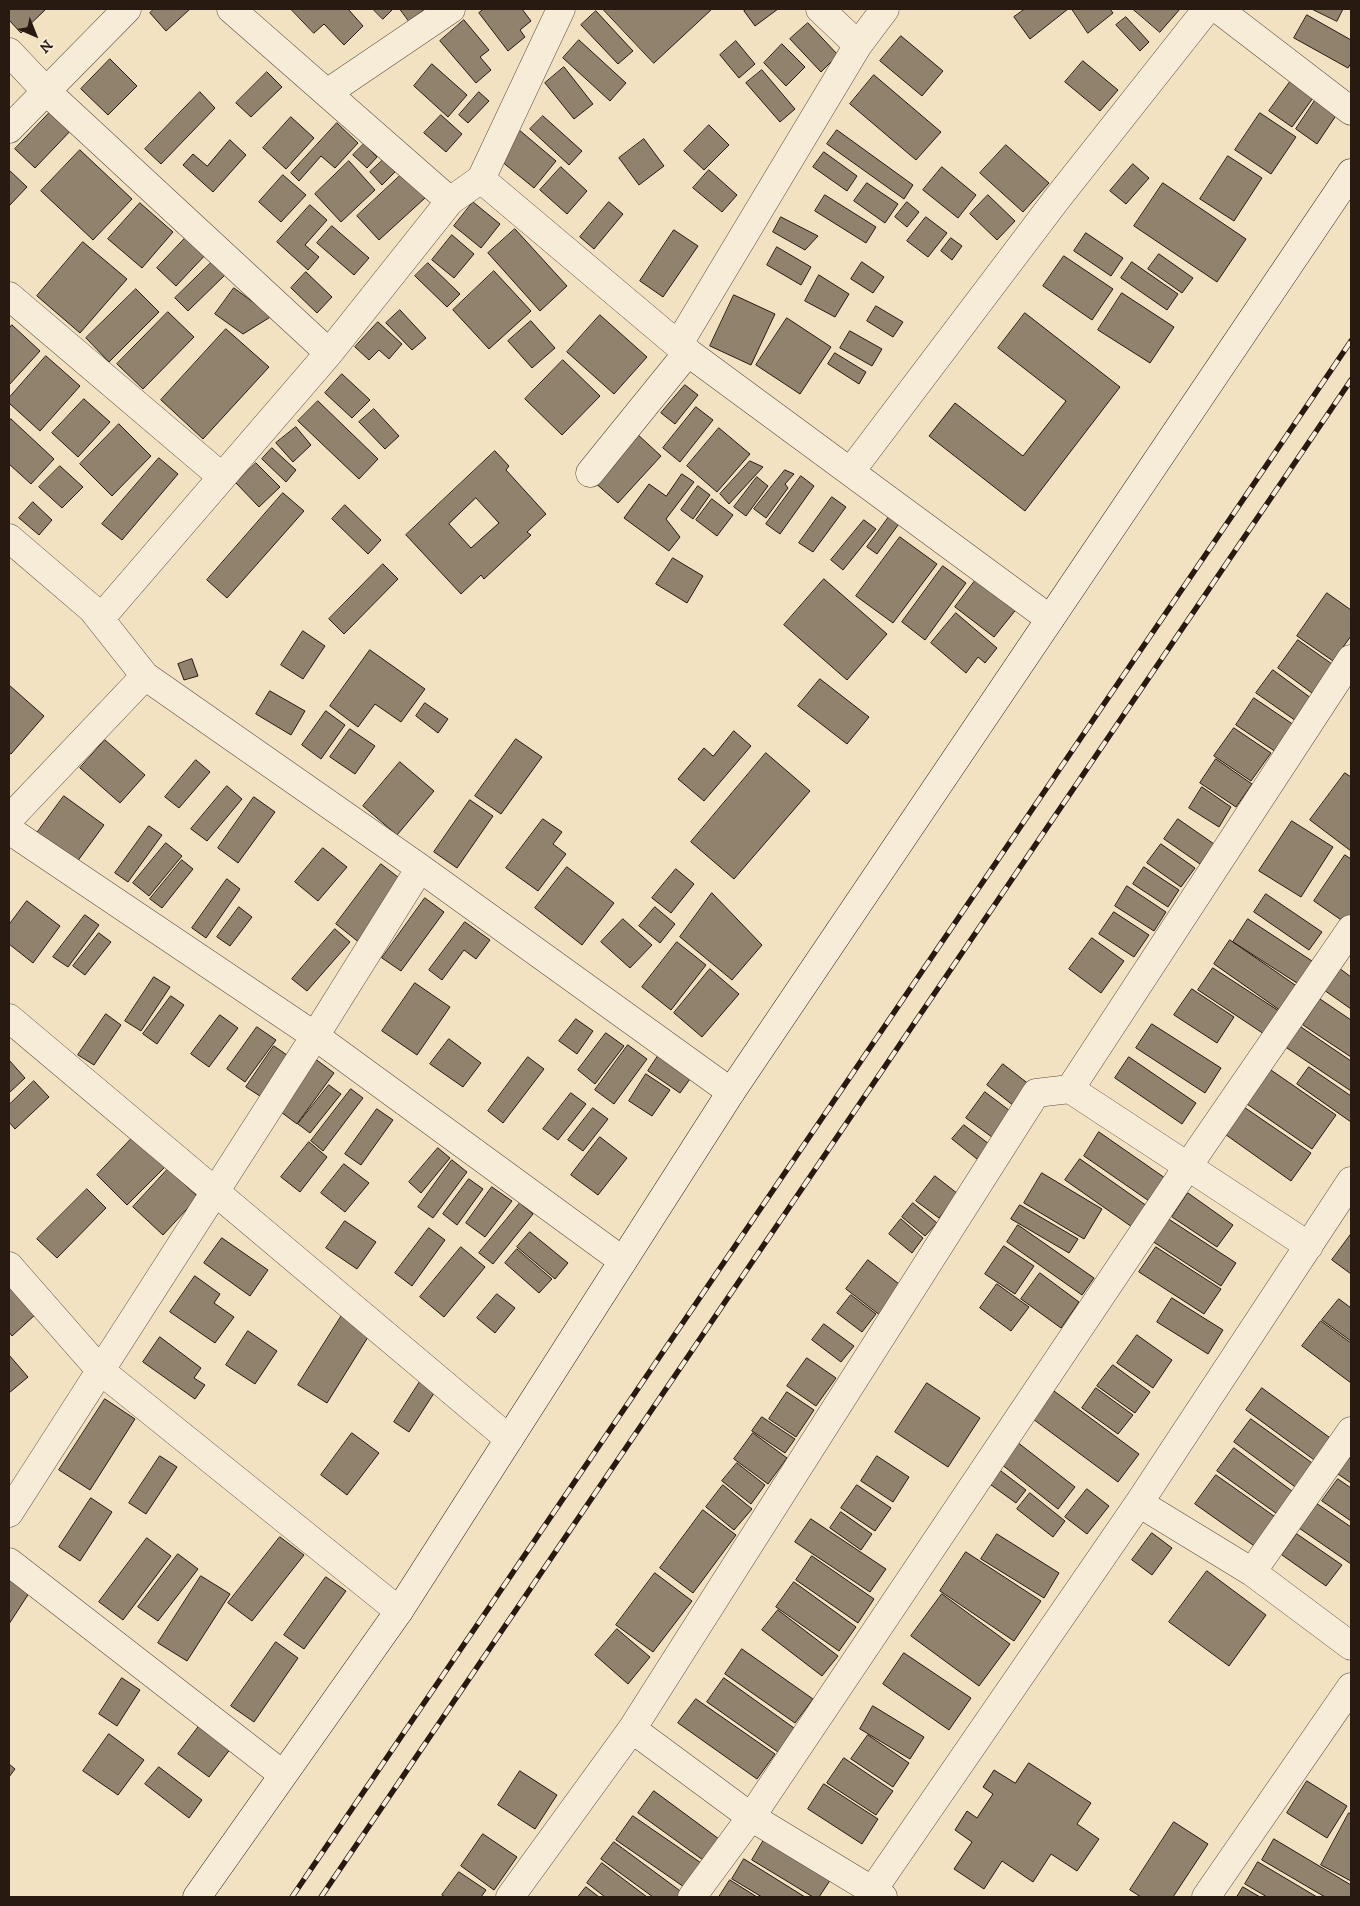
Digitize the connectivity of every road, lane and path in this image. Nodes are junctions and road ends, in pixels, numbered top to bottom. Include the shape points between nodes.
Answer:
1 (127, 9) edge
2 (231, 9) edge
3 (451, 9) edge
4 (561, 9) edge
5 (820, 9) edge
6 (886, 9) edge
7 (1207, 9) edge
8 (1218, 9) edge
9 (858, 46) junction
10 (9, 52) edge
11 (46, 91) junction
12 (327, 93) junction
13 (1351, 111) edge
14 (9, 129) edge
15 (1351, 173) edge
16 (481, 179) junction
17 (450, 201) junction
18 (9, 296) edge
19 (683, 349) junction
20 (329, 353) junction
21 (851, 471) junction
22 (590, 473) dead end
23 (222, 477) junction
24 (9, 538) edge
25 (100, 619) junction
26 (1050, 619) junction
27 (1351, 659) edge
28 (145, 676) junction
29 (9, 819) edge
30 (9, 830) edge
31 (420, 868) junction
32 (1351, 929) edge
33 (9, 1018) edge
34 (315, 1036) junction
35 (1070, 1089) junction
36 (731, 1092) junction
37 (1188, 1166) junction
38 (1351, 1181) edge
39 (215, 1191) junction
40 (1309, 1246) junction
41 (623, 1261) junction
42 (9, 1266) edge
43 (101, 1370) junction
44 (1351, 1431) edge
45 (509, 1439) junction
46 (1139, 1503) junction
47 (9, 1513) edge
48 (9, 1562) edge
49 (1252, 1572) junction
50 (399, 1612) junction
51 (1351, 1646) edge
52 (1351, 1687) edge
53 (632, 1729) junction
54 (282, 1774) junction
55 (751, 1816) junction
56 (874, 1895) edge
57 (197, 1897) edge
58 (510, 1897) edge
59 (692, 1897) edge
60 (1206, 1897) edge

1 - 11 street
2 - 12 street
3 - 12 street
4 - 16 street
5 - 9 street
6 - 9 street
7 - 21 street via 1056,200
8 - 13 street
9 - 19 street
10 - 11 street
11 - 14 street
11 - 20 street
12 - 17 street
15 - 26 street
16 - 17 street
16 - 19 street
17 - 20 street
18 - 23 street
19 - 21 street
19 - 22 street
20 - 23 street
21 - 26 street
23 - 25 street
24 - 25 street
25 - 28 street
26 - 36 street
27 - 35 street
28 - 29 street
28 - 31 street
30 - 34 street
31 - 34 street
31 - 36 street
32 - 37 street
33 - 39 street
34 - 39 street
34 - 41 street
35 - 37 street
35 - 53 street via 1036,1093
36 - 41 street
37 - 40 street
37 - 55 street
38 - 40 street
39 - 43 street
39 - 45 street
40 - 46 street
41 - 45 street
42 - 43 street
43 - 47 street
43 - 50 street
44 - 49 street
45 - 50 street
46 - 49 street
46 - 56 street
48 - 54 street
49 - 51 street
50 - 54 street
52 - 60 street
53 - 55 street
53 - 58 street
54 - 57 street
55 - 56 street
55 - 59 street

